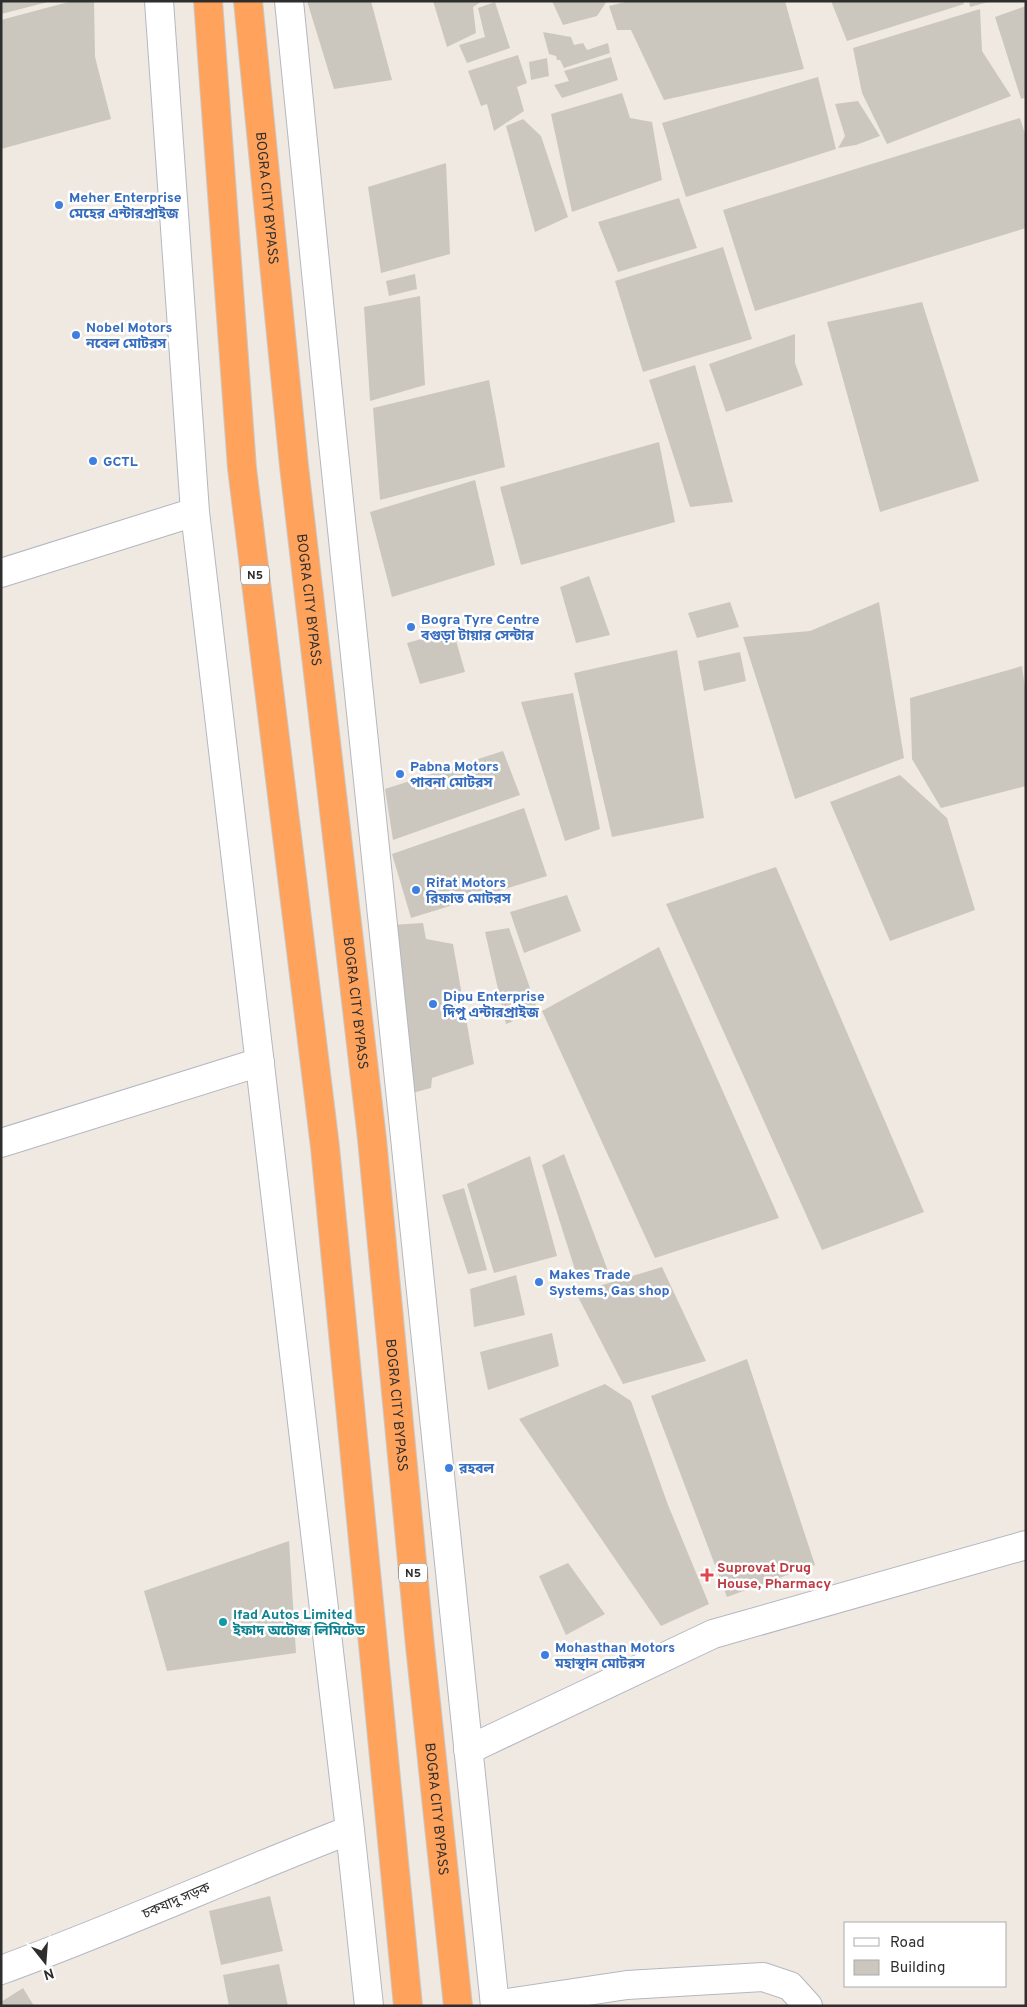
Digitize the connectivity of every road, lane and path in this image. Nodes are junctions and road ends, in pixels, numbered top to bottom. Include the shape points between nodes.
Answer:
1 (159, 1) edge
2 (208, 1) edge
3 (248, 1) edge
4 (289, 1) edge
5 (195, 512) junction
6 (1, 573) edge
7 (260, 1062) junction
8 (1, 1143) edge
9 (1026, 1545) edge
10 (468, 1750) junction
11 (350, 1830) junction
12 (1, 1970) edge
13 (495, 2005) edge
14 (369, 2006) edge
15 (408, 2006) edge
16 (458, 2006) edge
17 (808, 2006) edge

1 - 5 street
2 - 15 highway, N5 via 242,468 325,1148
3 - 16 highway, BOGRA CITY BYPASS / N5 via 294,466 372,1139
4 - 10 street
5 - 6 street
5 - 7 street
7 - 8 street
7 - 11 street
9 - 10 street via 713,1634
10 - 13 street
11 - 12 street, চকযাদু সড়ক via 251,1868 85,1939
11 - 14 street
13 - 17 street via 627,1985 763,1977 790,1986

